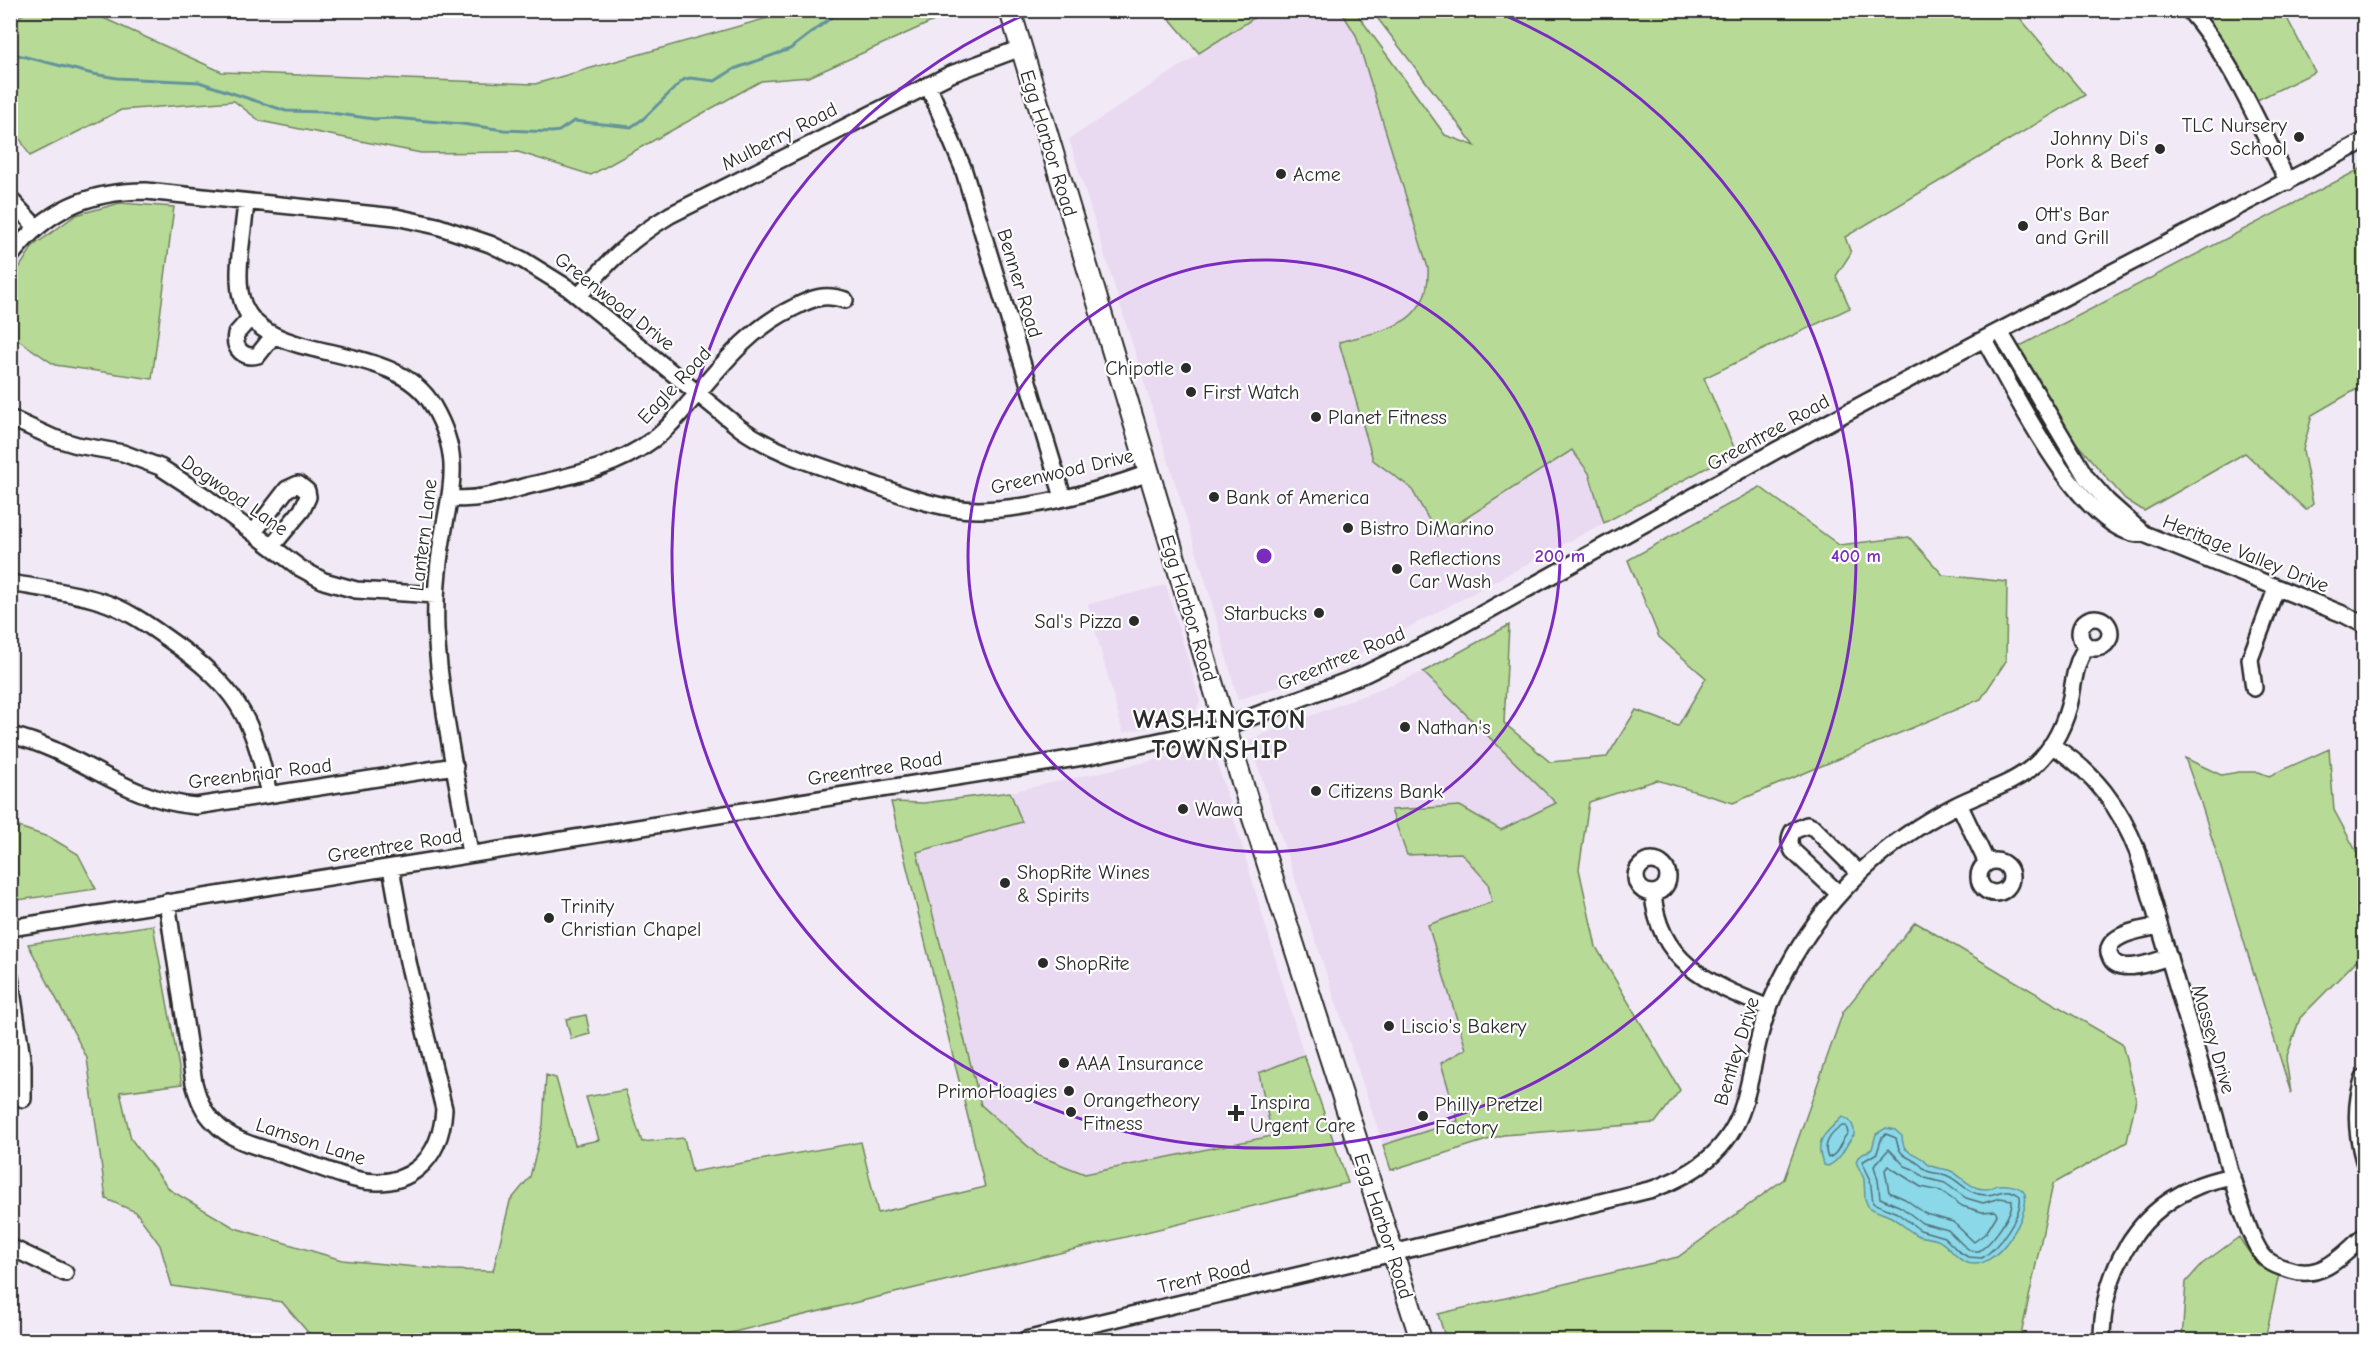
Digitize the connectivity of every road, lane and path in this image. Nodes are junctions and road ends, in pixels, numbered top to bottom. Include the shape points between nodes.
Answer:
1 (1010, 10) edge
2 (2189, 10) edge
3 (1021, 48) junction
4 (928, 85) junction
5 (2364, 141) edge
6 (2288, 182) junction
7 (10, 200) edge
8 (246, 202) junction
9 (36, 227) junction
10 (10, 257) edge
11 (579, 296) junction
12 (845, 300) dead end
13 (251, 317) junction
14 (2000, 332) junction
15 (273, 336) junction
16 (1984, 339) junction
17 (698, 393) junction
18 (10, 417) edge
19 (1149, 473) junction
20 (1063, 496) junction
21 (451, 498) junction
22 (254, 532) junction
23 (2144, 534) junction
24 (273, 546) junction
25 (10, 583) edge
26 (2276, 589) junction
27 (436, 595) junction
28 (2364, 625) edge
29 (2087, 646) dead end
30 (2254, 688) dead end
31 (1226, 727) junction
32 (10, 735) edge
33 (2051, 745) junction
34 (455, 766) junction
35 (269, 795) junction
36 (1959, 804) junction
37 (470, 854) junction
38 (1987, 862) dead end
39 (391, 868) junction
40 (1858, 872) junction
41 (1653, 893) dead end
42 (1838, 893) junction
43 (167, 902) junction
44 (2159, 926) junction
45 (10, 928) edge
46 (2169, 957) junction
47 (10, 977) edge
48 (1769, 1008) junction
49 (2364, 1077) edge
50 (23, 1100) dead end
51 (2364, 1161) edge
52 (2232, 1176) junction
53 (2364, 1236) edge
54 (10, 1247) edge
55 (1393, 1253) junction
56 (66, 1273) dead end
57 (1026, 1341) edge
58 (1421, 1341) edge
59 (2102, 1341) edge

1 - 3 main road, Egg Harbor Road
2 - 6 street via 2225,61
3 - 4 street, Mulberry Road
3 - 19 main road, Egg Harbor Road
4 - 11 street, Mulberry Road via 670,214 623,247
4 - 20 street, Benner Road via 963,168
5 - 6 street, Greentree Road
6 - 14 street, Greentree Road
7 - 9 street
8 - 9 street, Greenwood Drive via 122,192 72,205
8 - 11 street, Greenwood Drive via 374,214 437,226 508,252
8 - 13 street, Lantern Lane via 239,286
9 - 10 street, Greenwood Drive
11 - 17 street, Greenwood Drive
12 - 17 street, Eagle Road via 812,298 772,319 740,345
13 - 15 street, Lantern Lane
13 - 15 street via 236,334 243,354 258,355
14 - 16 street, Greentree Road
14 - 23 street, Heritage Valley Drive via 2086,477
15 - 21 street, Lantern Lane via 379,365 419,386 440,419 450,451
16 - 23 street, Heritage Valley Drive via 2072,486 2114,523
16 - 31 street, Greentree Road via 1437,639 1349,682
17 - 20 street, Greenwood Drive via 748,434 790,456 939,506 987,510
17 - 21 street, Eagle Road via 662,432 619,460 484,497
18 - 22 street, Dogwood Lane via 54,438 123,453 160,467
19 - 20 street, Greenwood Drive
19 - 31 main road, Egg Harbor Road
21 - 27 street, Lantern Lane
22 - 24 street, Dogwood Lane
22 - 24 street via 286,489 303,486 307,491 306,503
23 - 26 street, Heritage Valley Drive
24 - 27 street, Dogwood Lane via 316,578 333,584 364,591
25 - 35 street via 111,604 196,659 224,685 241,710 256,743
26 - 28 street, Heritage Valley Drive
26 - 30 street via 2250,659
27 - 34 street, Lantern Lane via 438,658
29 - 33 street, Bentley Drive via 2077,663 2065,720
31 - 37 street, Greentree Road via 1089,756
31 - 55 main road, Egg Harbor Road
32 - 35 street, Greenbriar Road via 52,748 128,788 166,801 196,806
33 - 36 street, Bentley Drive via 2023,774
33 - 44 street, Massey Drive via 2080,765 2121,814 2138,853
34 - 35 street, Greenbriar Road
34 - 37 street, Lantern Lane
36 - 38 street
36 - 40 street, Bentley Drive via 1907,834
37 - 39 street, Greentree Road
39 - 43 street, Greentree Road
39 - 43 street, Lamson Lane via 408,962 444,1110 443,1127 431,1155 421,1167 397,1180 355,1179 239,1139 216,1125 199,1100 194,1083
40 - 42 street, Bentley Drive
40 - 42 street via 1814,828 1799,826 1793,831 1793,851
41 - 48 street via 1660,930 1684,963 1717,986
42 - 48 street, Bentley Drive via 1793,957
43 - 45 street, Greentree Road
44 - 46 street, Massey Drive
44 - 46 street via 2114,940 2109,955 2122,967
46 - 52 street, Massey Drive
47 - 50 street via 23,1065
48 - 55 street, Bentley Drive via 1739,1117 1722,1145 1697,1169 1653,1189
49 - 51 street via 2357,1121
52 - 53 street, Massey Drive via 2255,1245 2276,1265 2296,1272 2320,1271
52 - 59 street via 2184,1192 2143,1224 2122,1253 2109,1283
54 - 56 street
55 - 57 street, Trent Road
55 - 58 main road, Egg Harbor Road

